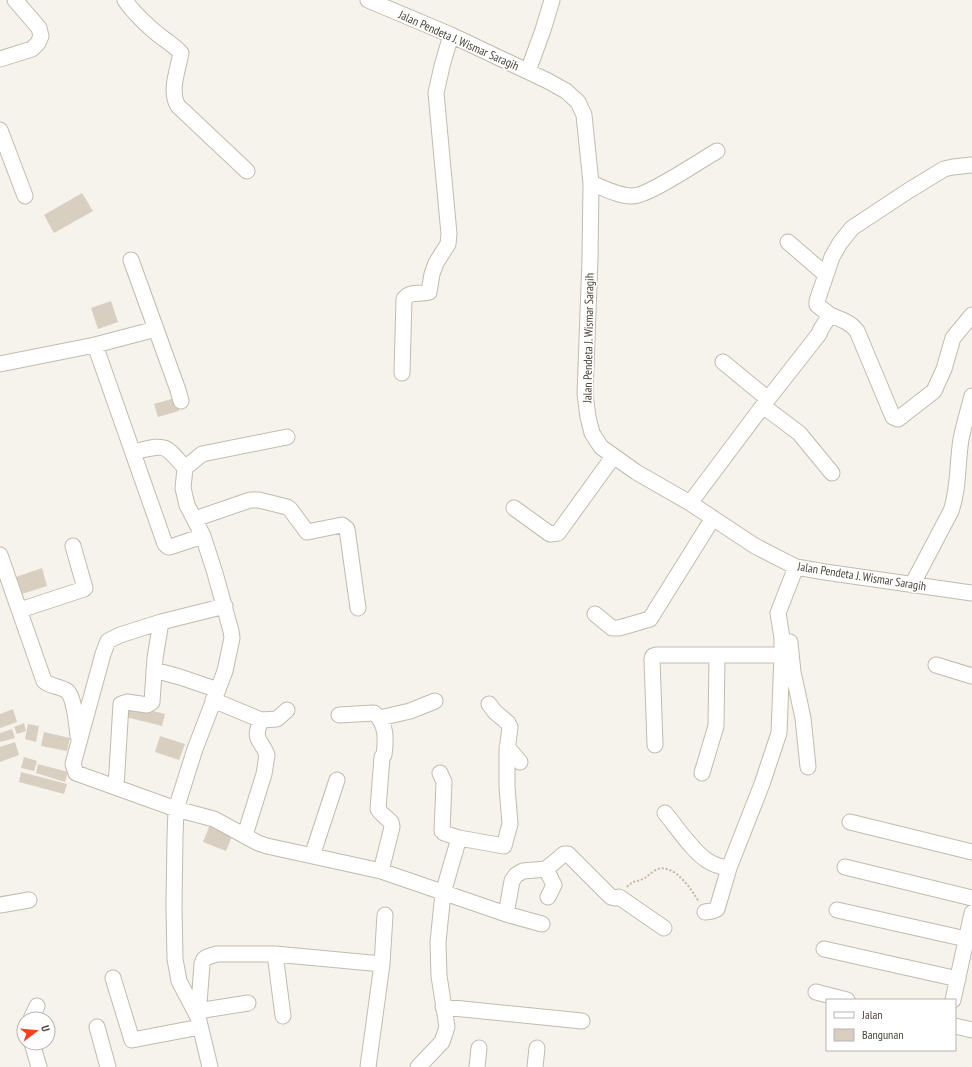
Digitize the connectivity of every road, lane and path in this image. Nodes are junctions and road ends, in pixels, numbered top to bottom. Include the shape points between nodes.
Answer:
1 (15, 0) edge
2 (125, 0) edge
3 (368, 0) edge
4 (552, 0) edge
5 (451, 35) junction
6 (0, 58) edge
7 (528, 71) junction
8 (0, 130) edge
9 (717, 151) dead end
10 (972, 164) edge
11 (247, 171) dead end
12 (591, 183) junction
13 (25, 196) dead end
14 (788, 242) dead end
15 (131, 260) dead end
16 (825, 274) junction
17 (830, 315) junction
18 (972, 315) edge
19 (156, 329) junction
20 (95, 345) junction
21 (723, 362) dead end
22 (0, 364) edge
23 (402, 373) dead end
24 (972, 396) edge
25 (181, 401) dead end
26 (766, 403) junction
27 (287, 437) dead end
28 (133, 452) junction
29 (613, 457) junction
30 (185, 468) junction
31 (832, 473) dead end
32 (690, 503) junction
33 (514, 508) dead end
34 (713, 518) junction
35 (195, 519) junction
36 (203, 536) junction
37 (73, 546) dead end
38 (0, 555) edge
39 (796, 567) junction
40 (4, 579) edge
41 (912, 585) junction
42 (972, 593) edge
43 (225, 606) junction
44 (358, 608) dead end
45 (20, 610) junction
46 (595, 614) dead end
47 (161, 622) junction
48 (779, 624) junction
49 (717, 655) junction
50 (782, 655) junction
51 (936, 665) dead end
52 (154, 670) junction
53 (972, 676) edge
54 (216, 695) junction
55 (435, 701) dead end
56 (489, 704) dead end
57 (287, 710) dead end
58 (339, 715) dead end
59 (380, 718) junction
60 (261, 720) junction
61 (79, 740) junction
62 (655, 745) dead end
63 (507, 747) junction
64 (520, 762) dead end
65 (808, 767) dead end
66 (440, 773) dead end
67 (702, 773) dead end
68 (337, 780) dead end
69 (116, 787) junction
70 (176, 809) junction
71 (664, 813) dead end
72 (850, 822) dead end
73 (245, 835) junction
74 (459, 838) junction
75 (972, 852) edge
76 (312, 856) junction
77 (845, 867) dead end
78 (729, 868) junction
79 (546, 869) junction
80 (381, 871) junction
81 (443, 893) junction
82 (548, 897) dead end
83 (619, 897) junction
84 (972, 898) edge
85 (29, 900) dead end
86 (0, 905) edge
87 (837, 910) dead end
88 (706, 912) joint
89 (972, 913) edge
90 (506, 914) junction
91 (385, 915) dead end
92 (542, 924) dead end
93 (664, 928) dead end
94 (966, 939) junction
95 (824, 949) dead end
96 (275, 954) junction
97 (382, 964) junction
98 (113, 978) dead end
99 (958, 979) junction
100 (816, 992) dead end
101 (843, 999) edge
102 (953, 999) edge
103 (248, 1003) dead end
104 (443, 1006) junction
105 (283, 1016) dead end
106 (199, 1018) junction
107 (582, 1021) dead end
108 (956, 1026) edge
109 (97, 1027) dead end
110 (972, 1030) edge
111 (479, 1048) dead end
112 (537, 1048) dead end
113 (34, 1051) edge
114 (39, 1067) edge
115 (108, 1067) edge
116 (210, 1067) edge
117 (368, 1067) edge
118 (418, 1067) edge
119 (477, 1067) edge
120 (535, 1067) edge

1 - 6 street via 39,28 41,36 32,49
2 - 11 street via 127,5 181,53 173,93 178,106
3 - 5 street, Jalan Pendeta J. Wismar Saragih
4 - 7 street
5 - 7 street, Jalan Pendeta J. Wismar Saragih
5 - 23 street via 436,93 448,244 436,263 429,292 411,293 404,299
7 - 12 street, Jalan Pendeta J. Wismar Saragih via 566,92 578,102 584,115
8 - 13 street
9 - 12 street via 640,195 623,195
10 - 16 street via 944,169 862,220 840,243
12 - 29 street, Jalan Pendeta J. Wismar Saragih via 585,394 592,432 601,447
14 - 16 street
15 - 19 street
16 - 17 street via 816,303
17 - 18 street via 847,322 857,331 894,417 898,419 934,391 954,338
17 - 26 street via 820,334
19 - 20 street
19 - 25 street
20 - 22 street
20 - 28 street
21 - 26 street
24 - 41 street via 961,439 954,502
26 - 31 street via 799,433
26 - 32 street
27 - 30 street via 202,454
28 - 30 street via 161,447 173,453
28 - 36 street via 166,546 170,547
29 - 32 street, Jalan Pendeta J. Wismar Saragih
29 - 33 street via 558,533 550,534
30 - 35 street via 184,494
32 - 34 street, Jalan Pendeta J. Wismar Saragih
34 - 39 street, Jalan Pendeta J. Wismar Saragih via 754,546
34 - 46 street via 650,619 612,628
35 - 36 street
35 - 44 street via 255,499 287,507 307,532 344,526 347,529
36 - 43 street
37 - 45 street via 85,588
38 - 40 street
39 - 41 street, Jalan Pendeta J. Wismar Saragih
39 - 48 street via 778,610
40 - 45 street
41 - 42 street, Jalan Pendeta J. Wismar Saragih
43 - 47 street
43 - 54 street via 232,638 225,671
45 - 61 street via 44,681 66,690 72,696
47 - 52 street
47 - 61 street via 108,641
48 - 50 street
48 - 65 street via 789,637 793,672 803,718
49 - 50 street
49 - 62 street via 653,656
49 - 67 street via 716,726
50 - 78 street via 779,733
51 - 53 street
52 - 54 street via 180,677
52 - 69 street via 152,702 147,705 128,702 121,704
54 - 60 street
54 - 70 street
55 - 59 street via 410,711
56 - 63 street via 509,725
57 - 60 street via 276,719
58 - 59 street via 374,713
59 - 80 street via 386,742 382,757 378,809 392,822
60 - 73 street via 258,740 267,755 264,774
61 - 69 street via 73,764 76,773
63 - 64 street
63 - 74 street via 510,824 504,846
66 - 74 street via 444,782 442,831
68 - 76 street
69 - 70 street
70 - 73 street via 214,819
70 - 106 street via 175,959 179,981
71 - 78 street via 695,850 708,861
72 - 75 street
73 - 76 street via 267,846
74 - 81 street
76 - 80 street
77 - 84 street
78 - 88 street via 717,908
79 - 82 street via 554,885
79 - 83 street via 564,854 568,854 611,897
79 - 90 street via 523,871 516,875 512,881
80 - 81 street
81 - 90 street
81 - 104 street via 438,942 438,976
83 - 88 path via 631,882 665,868 671,870 689,887
83 - 93 street
85 - 86 street
87 - 94 street
89 - 94 street
90 - 92 street
91 - 97 street
94 - 99 street
95 - 99 street
96 - 97 street
96 - 105 street
96 - 106 street via 217,954 207,957 202,964
97 - 117 street
98 - 106 street via 132,1040
99 - 102 street
100 - 101 street
103 - 106 street
104 - 107 street
104 - 118 street via 447,1024 442,1042
106 - 116 street
108 - 110 street
109 - 115 street
111 - 119 street
112 - 120 street
113 - 114 street

